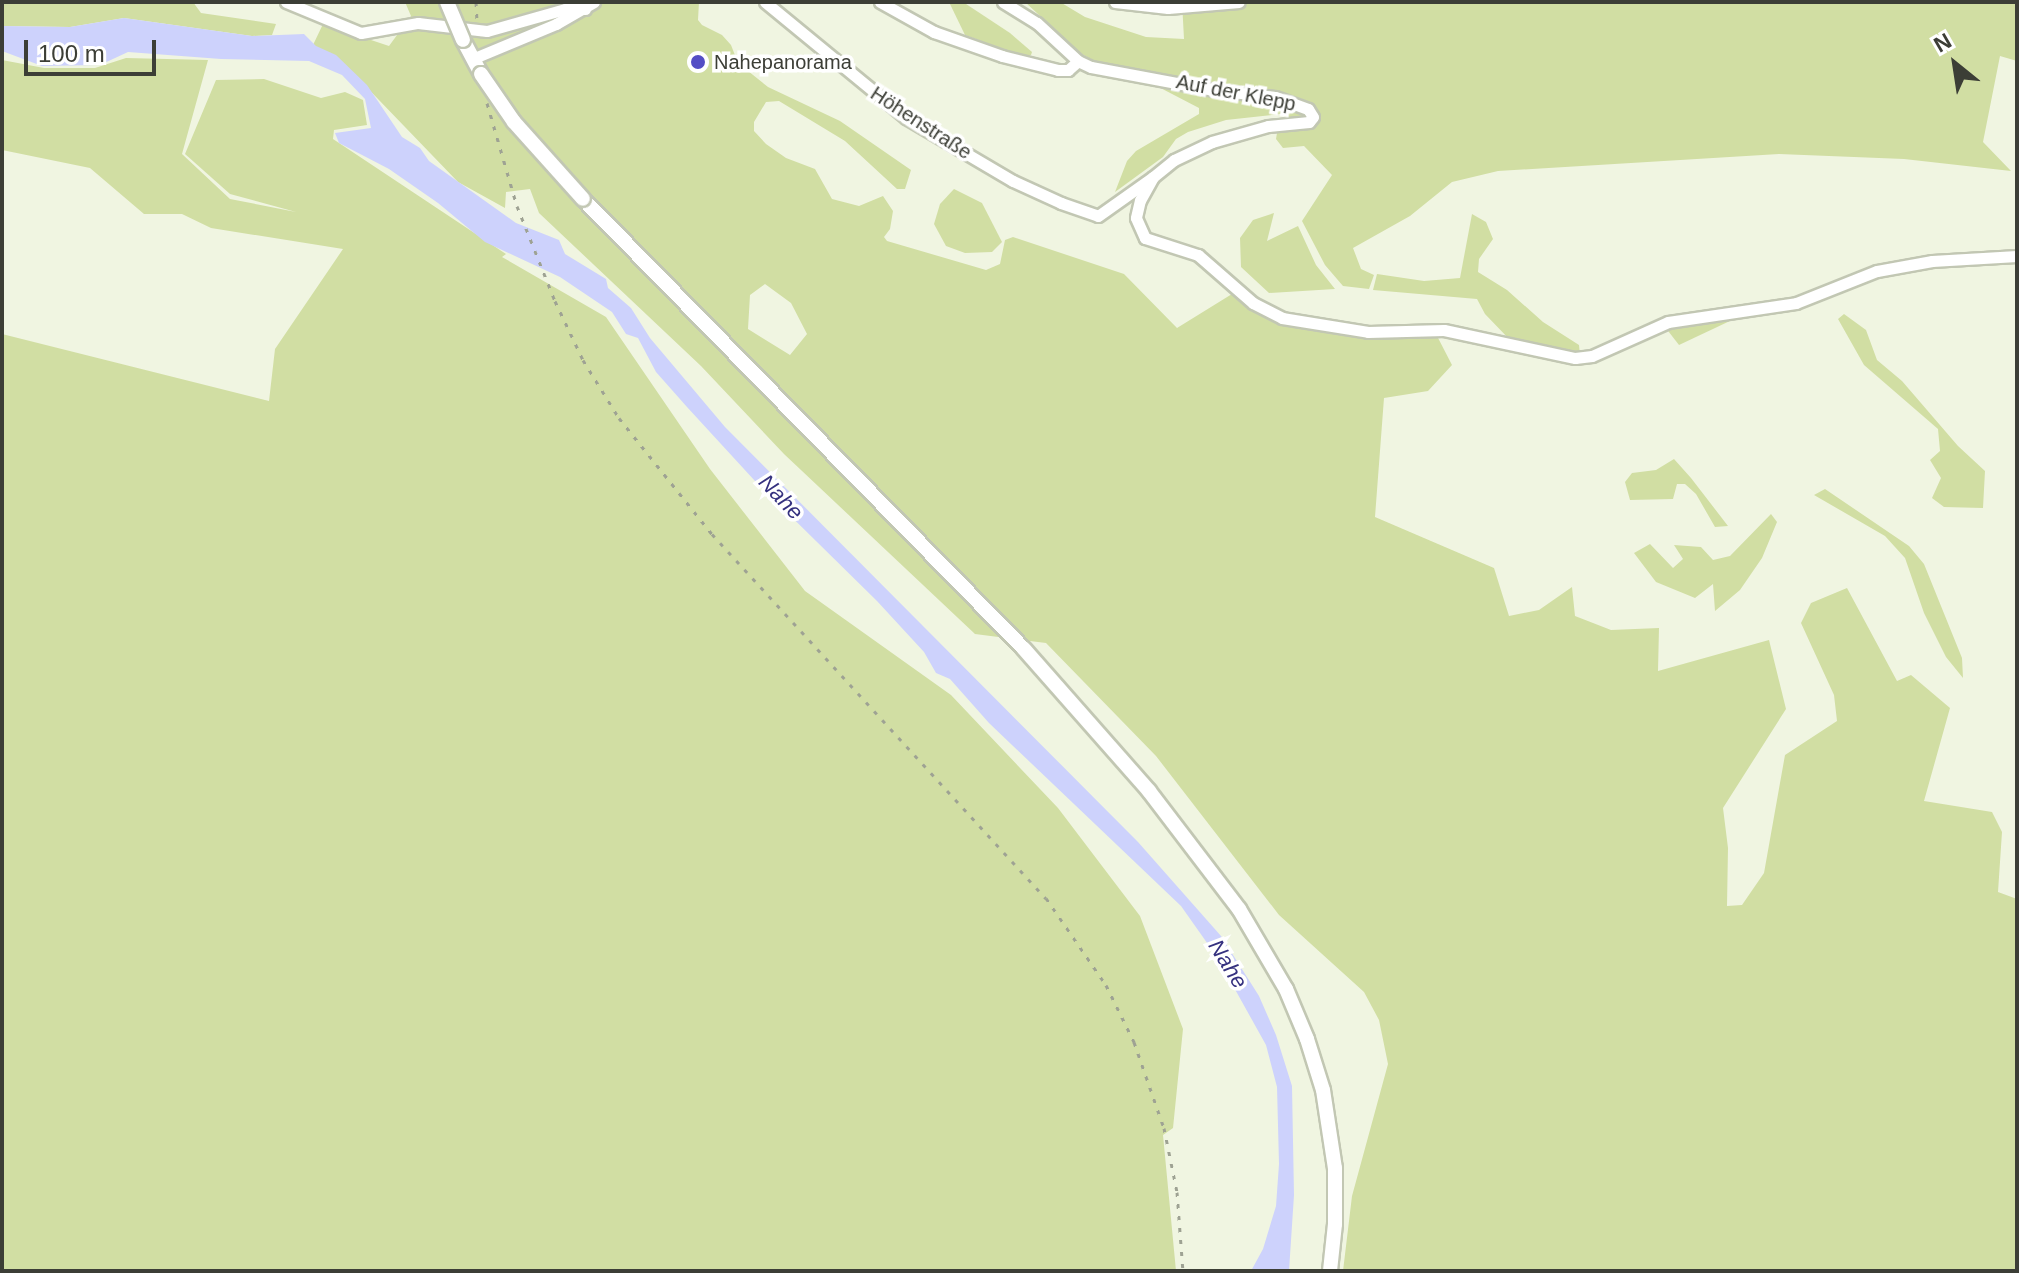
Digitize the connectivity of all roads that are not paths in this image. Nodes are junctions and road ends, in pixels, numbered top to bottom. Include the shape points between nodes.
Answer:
1 (286, 2) edge
2 (447, 2) edge
3 (765, 2) edge
4 (880, 2) edge
5 (1003, 2) edge
6 (1115, 2) edge
7 (1239, 2) edge
8 (589, 6) edge
9 (472, 59) junction
10 (1078, 61) junction
11 (1153, 177) junction
12 (1095, 217) joint
13 (2017, 256) edge
14 (1330, 1271) edge

1 - 8 street via 355,32 418,23 487,31
2 - 9 main road, bridge
3 - 12 street, Höhenstraße via 906,118 1013,181
4 - 10 street via 934,32 1002,56 1058,70 1068,70
5 - 10 street via 1037,23
6 - 7 street via 1168,8
8 - 9 street
9 - 14 main road, bridge via 546,160 1077,707 1239,909 1286,989 1323,1090 1336,1199
10 - 11 street, Auf der Klepp via 1292,100 1311,113 1309,122 1268,126 1194,149
11 - 12 street, Auf der Klepp
11 - 13 street via 1137,208 1145,238 1198,255 1241,295 1282,318 1368,332 1444,330 1575,358 1599,353 1668,322 1796,303 1877,271 1932,261

